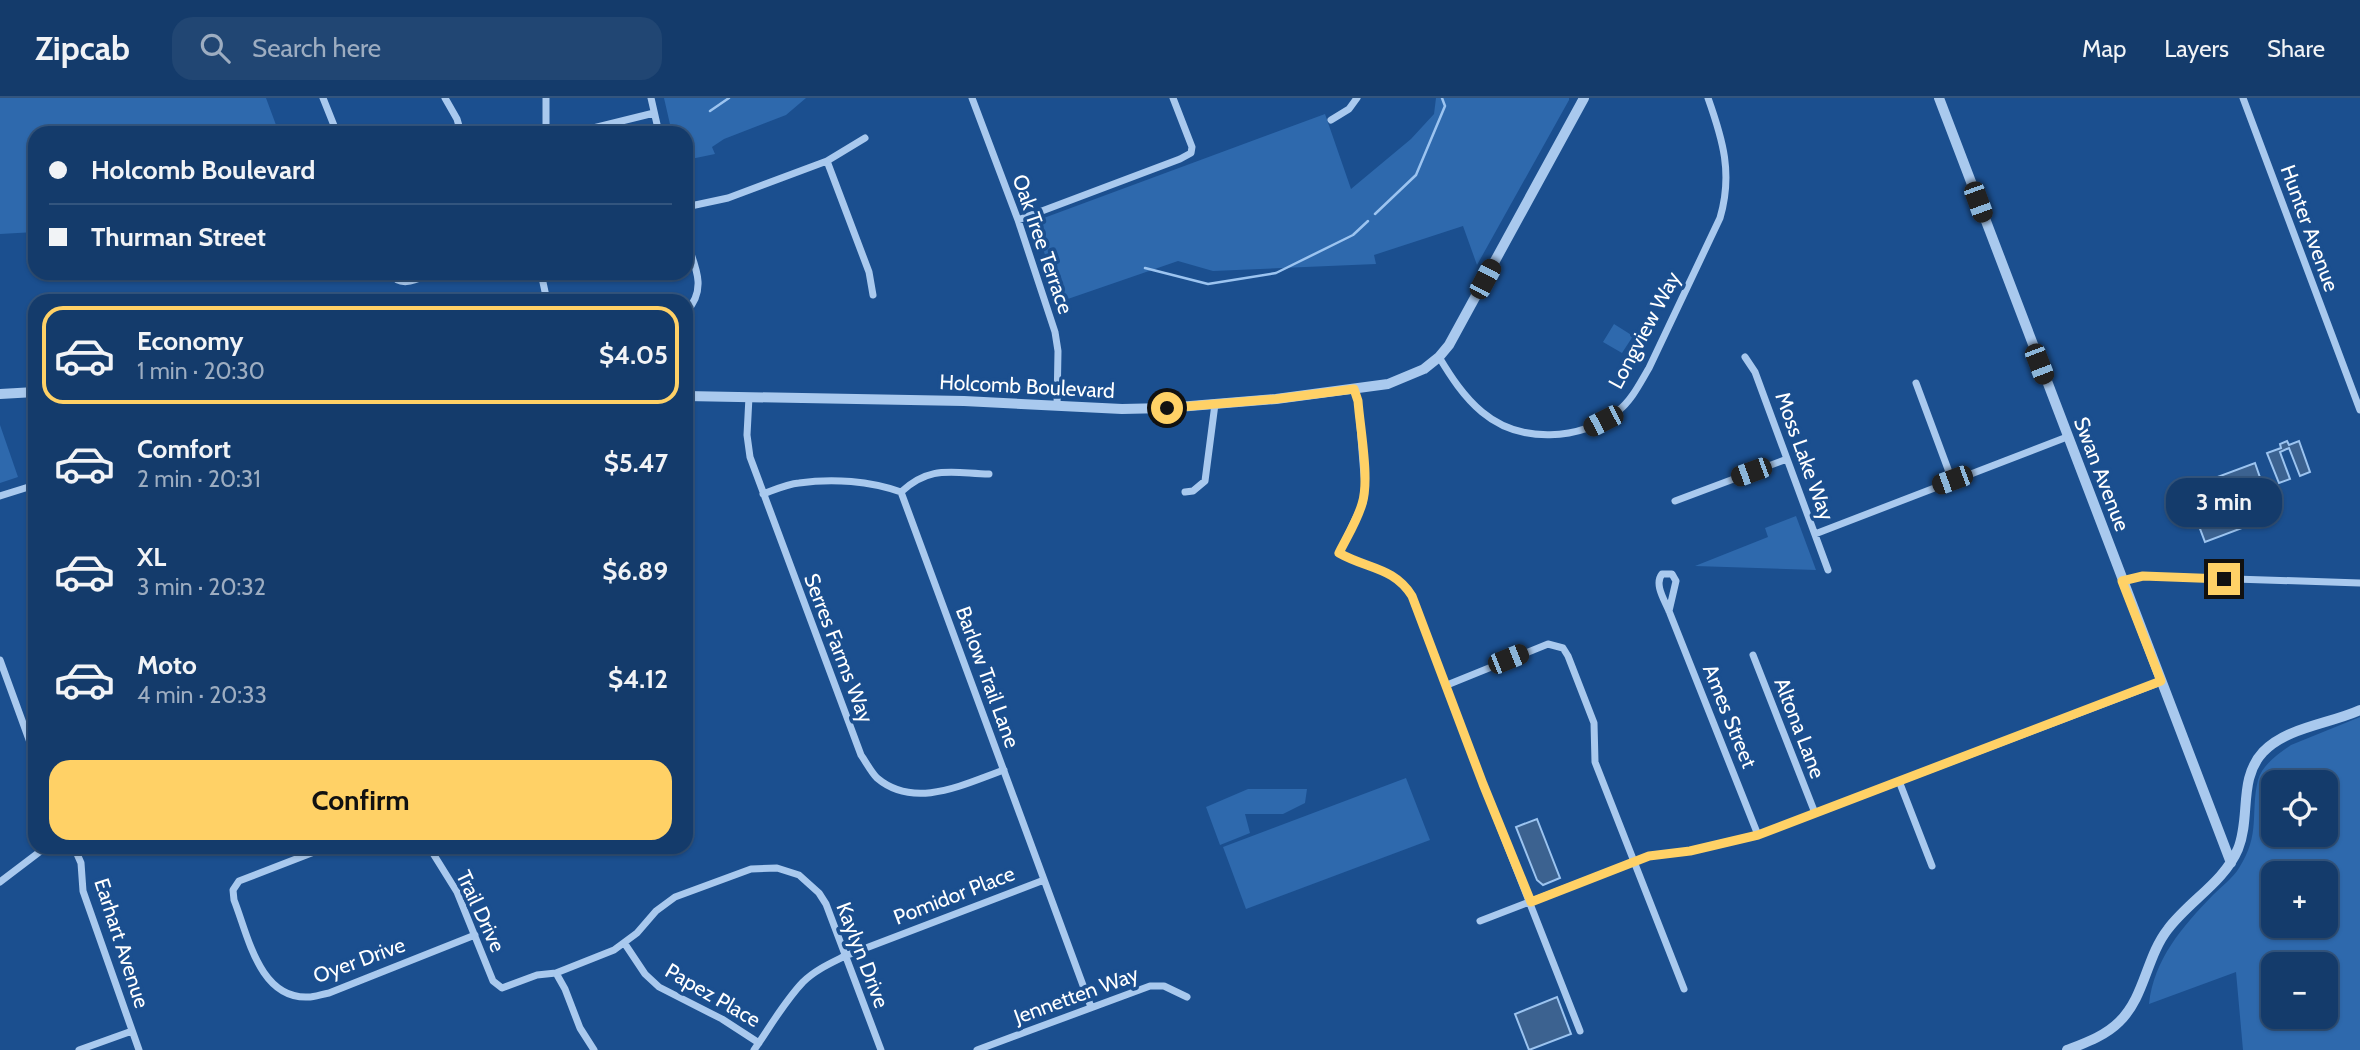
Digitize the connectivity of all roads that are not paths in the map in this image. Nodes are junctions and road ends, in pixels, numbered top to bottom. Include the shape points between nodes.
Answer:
1 (323, 98) edge
2 (445, 98) edge
3 (546, 98) edge
4 (651, 98) edge
5 (972, 98) edge
6 (1173, 98) edge
7 (1357, 98) edge
8 (1584, 98) edge
9 (1708, 98) edge
10 (1939, 98) edge
11 (2243, 98) edge
12 (654, 113) junction
13 (1331, 120) dead end
14 (334, 126) edge
15 (459, 126) edge
16 (546, 126) edge
17 (601, 126) edge
18 (657, 126) edge
19 (865, 138) dead end
20 (827, 161) junction
21 (693, 206) edge
22 (1018, 220) junction
23 (693, 261) edge
24 (873, 295) dead end
25 (693, 302) edge
26 (1439, 357) junction
27 (1745, 357) dead end
28 (1916, 383) dead end
29 (1354, 389) junction
30 (28, 392) edge
31 (0, 394) edge
32 (693, 396) edge
33 (749, 397) junction
34 (1215, 404) junction
35 (1057, 407) junction
36 (2360, 410) edge
37 (2067, 437) junction
38 (1787, 459) junction
39 (989, 474) dead end
40 (1952, 480) junction
41 (28, 487) edge
42 (901, 492) junction
43 (1185, 492) dead end
44 (763, 494) junction
45 (0, 496) edge
46 (1675, 501) dead end
47 (1815, 534) junction
48 (1828, 569) dead end
49 (2122, 581) junction
50 (2360, 583) edge
51 (1669, 611) junction
52 (1753, 655) dead end
53 (0, 660) edge
54 (2161, 681) junction
55 (1447, 685) junction
56 (2360, 710) edge
57 (28, 737) edge
58 (1004, 770) junction
59 (1899, 781) junction
60 (1815, 813) junction
61 (1758, 835) junction
62 (37, 854) edge
63 (78, 854) edge
64 (309, 854) edge
65 (433, 854) edge
66 (1635, 862) junction
67 (2231, 863) junction
68 (1932, 866) dead end
69 (1044, 880) junction
70 (0, 882) edge
71 (1531, 902) junction
72 (1480, 921) dead end
73 (475, 935) junction
74 (625, 944) junction
75 (845, 956) junction
76 (556, 973) junction
77 (502, 988) joint
78 (1684, 989) dead end
79 (1188, 997) dead end
80 (1091, 1007) junction
81 (132, 1031) junction
82 (1580, 1031) dead end
83 (1002, 1041) junction
84 (757, 1046) edge
85 (79, 1050) edge
86 (139, 1050) edge
87 (594, 1050) edge
88 (881, 1050) edge
89 (977, 1050) edge
90 (1005, 1050) edge
91 (2067, 1050) edge

1 - 14 street
2 - 15 street
3 - 16 street
4 - 12 street
5 - 22 street, Oak Tree Terrace
6 - 22 street via 1191,153
7 - 13 street
8 - 26 street, Holcomb Boulevard
9 - 26 street, Longview Way via 1726,160 1725,201 1649,368 1628,402 1603,421 1573,433 1527,432 1482,412
10 - 37 street, Swan Avenue
11 - 36 street, Hunter Avenue
12 - 17 street
12 - 18 street
19 - 20 street
20 - 21 street via 728,198
20 - 24 street via 869,272
22 - 35 street, Oak Tree Terrace via 1055,332
23 - 25 street via 699,279
26 - 29 street, Holcomb Boulevard via 1398,382
27 - 38 street, Moss Lake Way via 1755,372
28 - 40 street
29 - 34 street, Holcomb Boulevard
29 - 55 street via 1365,488 1363,503 1339,553 1404,583
30 - 31 street
32 - 33 street, Holcomb Boulevard
33 - 35 street, Holcomb Boulevard
33 - 44 street, Serres Farms Way via 750,457
34 - 35 street, Holcomb Boulevard via 1141,410
34 - 43 street via 1205,481
37 - 40 street
37 - 49 street, Swan Avenue
38 - 46 street
38 - 47 street, Moss Lake Way
39 - 42 street via 930,473
40 - 47 street
41 - 45 street
42 - 44 street via 873,483 815,482
42 - 58 street, Barlow Trail Lane
44 - 58 street, Serres Farms Way via 861,755 876,777 895,789 934,793
47 - 48 street, Moss Lake Way
49 - 50 street via 2143,576
49 - 54 street, Swan Avenue
51 - 51 street, Ames Street via 1676,581 1672,574 1662,574 1659,585
51 - 61 street, Ames Street
52 - 60 street, Altona Lane
53 - 57 street
54 - 59 street
54 - 67 street, Swan Avenue
55 - 66 street via 1548,643 1563,648 1594,723 1595,761
55 - 71 street
56 - 67 street via 2287,736 2261,755 2249,775 2242,840
58 - 69 street, Barlow Trail Lane
59 - 60 street
59 - 68 street
60 - 61 street
61 - 66 street
62 - 70 street
63 - 81 street, Earhart Avenue via 83,891
64 - 73 street, Oyer Drive via 239,881 233,890 262,971 270,982 294,995 329,993
65 - 73 street, Trail Drive via 457,892
66 - 71 street
66 - 78 street
67 - 91 street via 2168,929 2122,1019
69 - 75 street, Pomidor Place
69 - 80 street, Barlow Trail Lane
71 - 72 street
71 - 82 street
73 - 77 street, Trail Drive via 494,981
74 - 75 street, Kaylyn Drive via 675,897 751,869 777,868 799,875 819,893
74 - 76 street, Kaylyn Drive
74 - 84 street, Papez Place via 659,988 722,1019
75 - 84 street, Pomidor Place via 804,981
75 - 88 street, Kaylyn Drive
76 - 77 street, Kaylyn Drive
76 - 87 street
79 - 80 street, Jennetten Way via 1164,986 1150,986
80 - 83 street, Jennetten Way
81 - 85 street
81 - 86 street, Earhart Avenue
83 - 89 street, Jennetten Way
83 - 90 street

